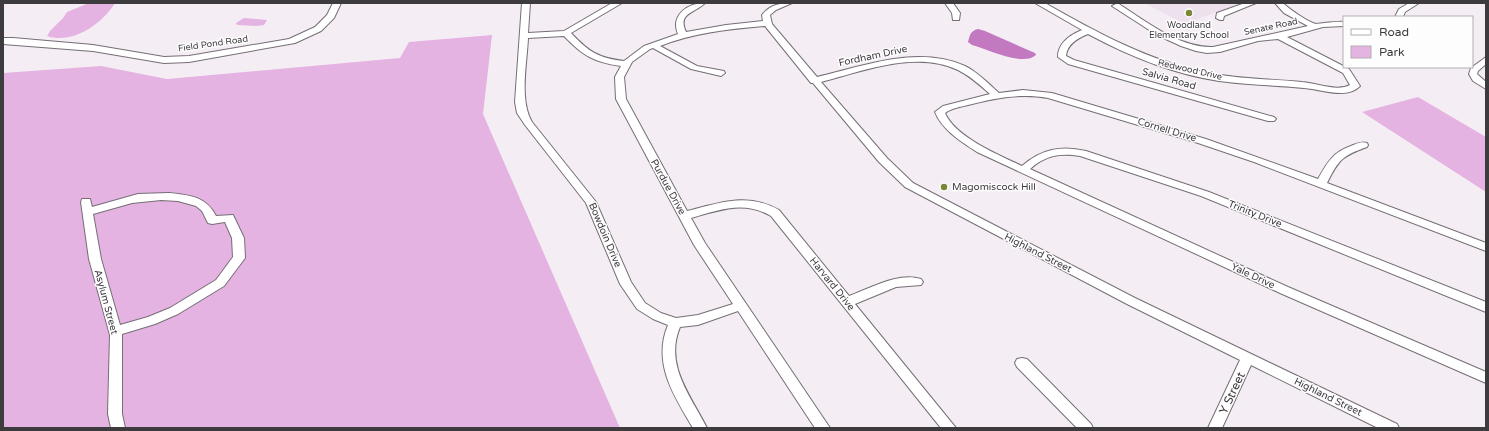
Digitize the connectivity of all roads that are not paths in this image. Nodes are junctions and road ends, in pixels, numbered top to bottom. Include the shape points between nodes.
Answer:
1 (337, 3) edge
2 (526, 3) edge
3 (618, 3) edge
4 (701, 3) edge
5 (788, 3) edge
6 (948, 3) edge
7 (1039, 3) edge
8 (1252, 3) edge
9 (1279, 3) edge
10 (1409, 4) edge
11 (1116, 6) dead end
12 (1399, 16) edge
13 (956, 18) dead end
14 (1220, 18) dead end
15 (768, 23) junction
16 (1343, 24) edge
17 (1314, 26) junction
18 (1088, 31) junction
19 (566, 33) junction
20 (524, 36) junction
21 (683, 36) junction
22 (1279, 36) junction
23 (3, 42) edge
24 (653, 45) junction
25 (1486, 60) edge
26 (625, 64) junction
27 (1343, 68) edge
28 (1344, 68) edge
29 (722, 73) dead end
30 (814, 81) junction
31 (1486, 86) edge
32 (997, 96) junction
33 (1271, 119) dead end
34 (1363, 145) dead end
35 (1023, 170) junction
36 (1321, 184) junction
37 (684, 216) junction
38 (1486, 247) edge
39 (917, 282) dead end
40 (847, 302) junction
41 (740, 306) junction
42 (1486, 307) edge
43 (675, 323) junction
44 (115, 332) junction
45 (1248, 358) junction
46 (1022, 363) dead end
47 (1486, 378) edge
48 (1218, 427) edge
49 (118, 428) edge
50 (700, 428) edge
51 (823, 428) edge
52 (949, 428) edge
53 (1086, 428) edge
54 (1392, 428) edge

1 - 23 street, Field Pond Road via 331,16 318,29 292,41 189,59 164,60 93,48
2 - 20 street, Bowdoin Drive
3 - 19 street
4 - 21 street via 680,19 678,24
5 - 15 street via 769,11 766,16
6 - 13 street via 956,13
7 - 18 street, Redwood Drive
8 - 14 street via 1220,14
9 - 17 street via 1287,11
10 - 12 street
11 - 22 street, Senate Road via 1196,48 1217,49
15 - 21 street
15 - 30 street, Highland Street
16 - 17 street, Senate Road
17 - 22 street, Senate Road
18 - 28 street, Redwood Drive via 1141,57 1215,77 1341,90 1355,86
18 - 33 street, Salvia Road via 1068,43 1062,50 1062,57 1071,62
19 - 20 street
19 - 26 street via 590,57
20 - 43 street, Bowdoin Drive via 520,102 523,116 591,202 635,299 649,312
21 - 24 street
22 - 27 street
24 - 26 street
24 - 29 street via 687,65 708,72
25 - 31 street via 1473,74
26 - 37 street, Purdue Drive via 618,81 621,99
30 - 32 street, Fordham Drive via 900,60 929,59 967,71
30 - 45 street, Highland Street via 883,160 909,185 1091,281
32 - 35 street, Cornell Drive via 946,108 940,114 970,143
32 - 36 street, Cornell Drive via 1040,92 1210,144
34 - 36 street via 1335,157
35 - 42 street, Trinity Drive via 1044,153 1064,150 1082,153 1202,193
35 - 47 street, Yale Drive via 1284,290
36 - 38 street, Cornell Drive
37 - 40 street, Harvard Drive via 740,203 767,207 778,216
37 - 41 street, Purdue Drive
39 - 40 street via 895,282
40 - 52 street, Harvard Drive
41 - 43 street via 698,320
41 - 51 street, Purdue Drive
43 - 50 street via 669,340 670,366
44 - 44 street, Asylum Street via 95,259 87,207 157,196 200,203 209,212 212,220 228,218 238,238 239,258 220,283 174,311 152,321
44 - 49 street, Asylum Street via 115,414
45 - 48 street, Y Street
45 - 54 street, Highland Street
46 - 53 street

